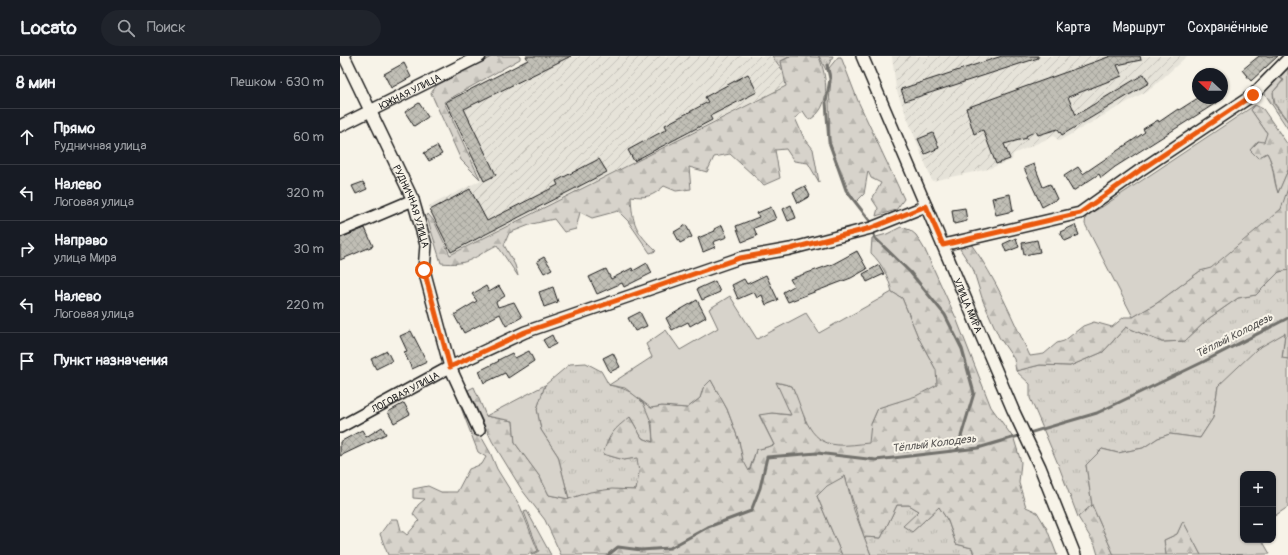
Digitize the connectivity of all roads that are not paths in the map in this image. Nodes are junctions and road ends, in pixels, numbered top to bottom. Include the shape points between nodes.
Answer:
1 (344, 56) edge
2 (480, 56) edge
3 (862, 56) edge
4 (1288, 59) edge
5 (370, 111) junction
6 (340, 126) edge
7 (413, 200) junction
8 (926, 206) junction
9 (340, 231) edge
10 (943, 245) junction
11 (450, 367) junction
12 (340, 427) edge
13 (479, 430) dead end
14 (1075, 555) edge

1 - 5 street, РУДНИЧНАЯ УЛИЦА
2 - 5 street, ЮЖНАЯ УЛИЦА
3 - 8 street, УЛИЦА МИРА
4 - 10 street via 1253,95 1080,213
5 - 6 street, ЮЖНАЯ УЛИЦА
5 - 7 street, РУДНИЧНАЯ УЛИЦА
7 - 9 street
7 - 11 street, РУДНИЧНАЯ УЛИЦА via 426,245 424,270
8 - 10 street, УЛИЦА МИРА
8 - 11 street, ЛОГОВАЯ УЛИЦА via 871,228 732,261 525,332
10 - 14 street, УЛИЦА МИРА via 1040,467
11 - 12 street, ЛОГОВАЯ УЛИЦА
11 - 13 street, РУДНИЧНАЯ УЛИЦА

